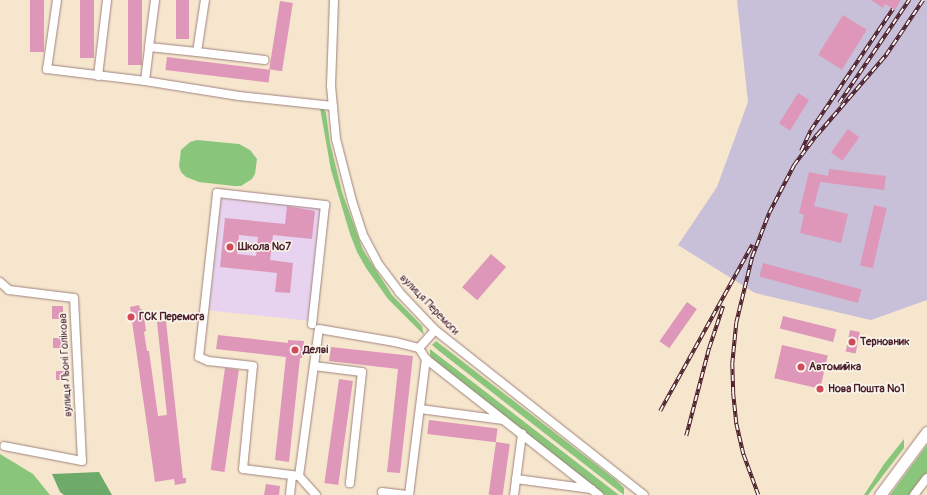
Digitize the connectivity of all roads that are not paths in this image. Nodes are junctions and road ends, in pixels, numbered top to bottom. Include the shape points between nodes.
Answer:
1 (57, 0) edge
2 (107, 0) edge
3 (155, 0) edge
4 (205, 0) edge
5 (334, 0) edge
6 (149, 47) junction
7 (197, 52) junction
8 (265, 60) dead end
9 (98, 76) junction
10 (145, 81) junction
11 (332, 106) junction
12 (0, 282) edge
13 (312, 324) dead end
14 (435, 330) junction
15 (419, 348) junction
16 (426, 359) junction
17 (314, 366) junction
18 (420, 409) junction
19 (504, 420) junction
20 (927, 432) edge
21 (522, 434) junction
22 (4, 446) dead end
23 (295, 476) junction
24 (927, 478) edge
25 (516, 480) junction
26 (350, 483) dead end
27 (591, 489) junction
28 (382, 492) dead end
29 (290, 495) edge
30 (316, 495) edge
31 (408, 495) edge
32 (514, 495) edge
33 (599, 495) edge
34 (644, 495) edge
35 (880, 495) edge
36 (914, 495) edge

1 - 9 street via 47,69
2 - 9 street
3 - 6 street
4 - 7 street
5 - 11 street, вулиця Перемоги
6 - 7 street
6 - 10 street
7 - 8 street
9 - 10 street
10 - 11 street via 239,96
11 - 14 street, вулиця Перемоги via 343,170 364,237 388,280
12 - 22 street, вулиця Льоні Голікова via 9,290 74,298 82,461
13 - 23 street via 325,205 218,193 199,358 253,366 243,469
14 - 15 street
14 - 34 street, вулиця Перемоги
15 - 16 street
15 - 17 street via 320,330
16 - 18 street
16 - 19 street
17 - 23 street
17 - 26 street via 362,372
18 - 19 street
18 - 31 street
19 - 21 street
20 - 35 street
21 - 25 street
21 - 27 street
23 - 29 street
23 - 30 street
24 - 36 street
25 - 27 street
25 - 32 street
27 - 33 street
28 - 31 street

